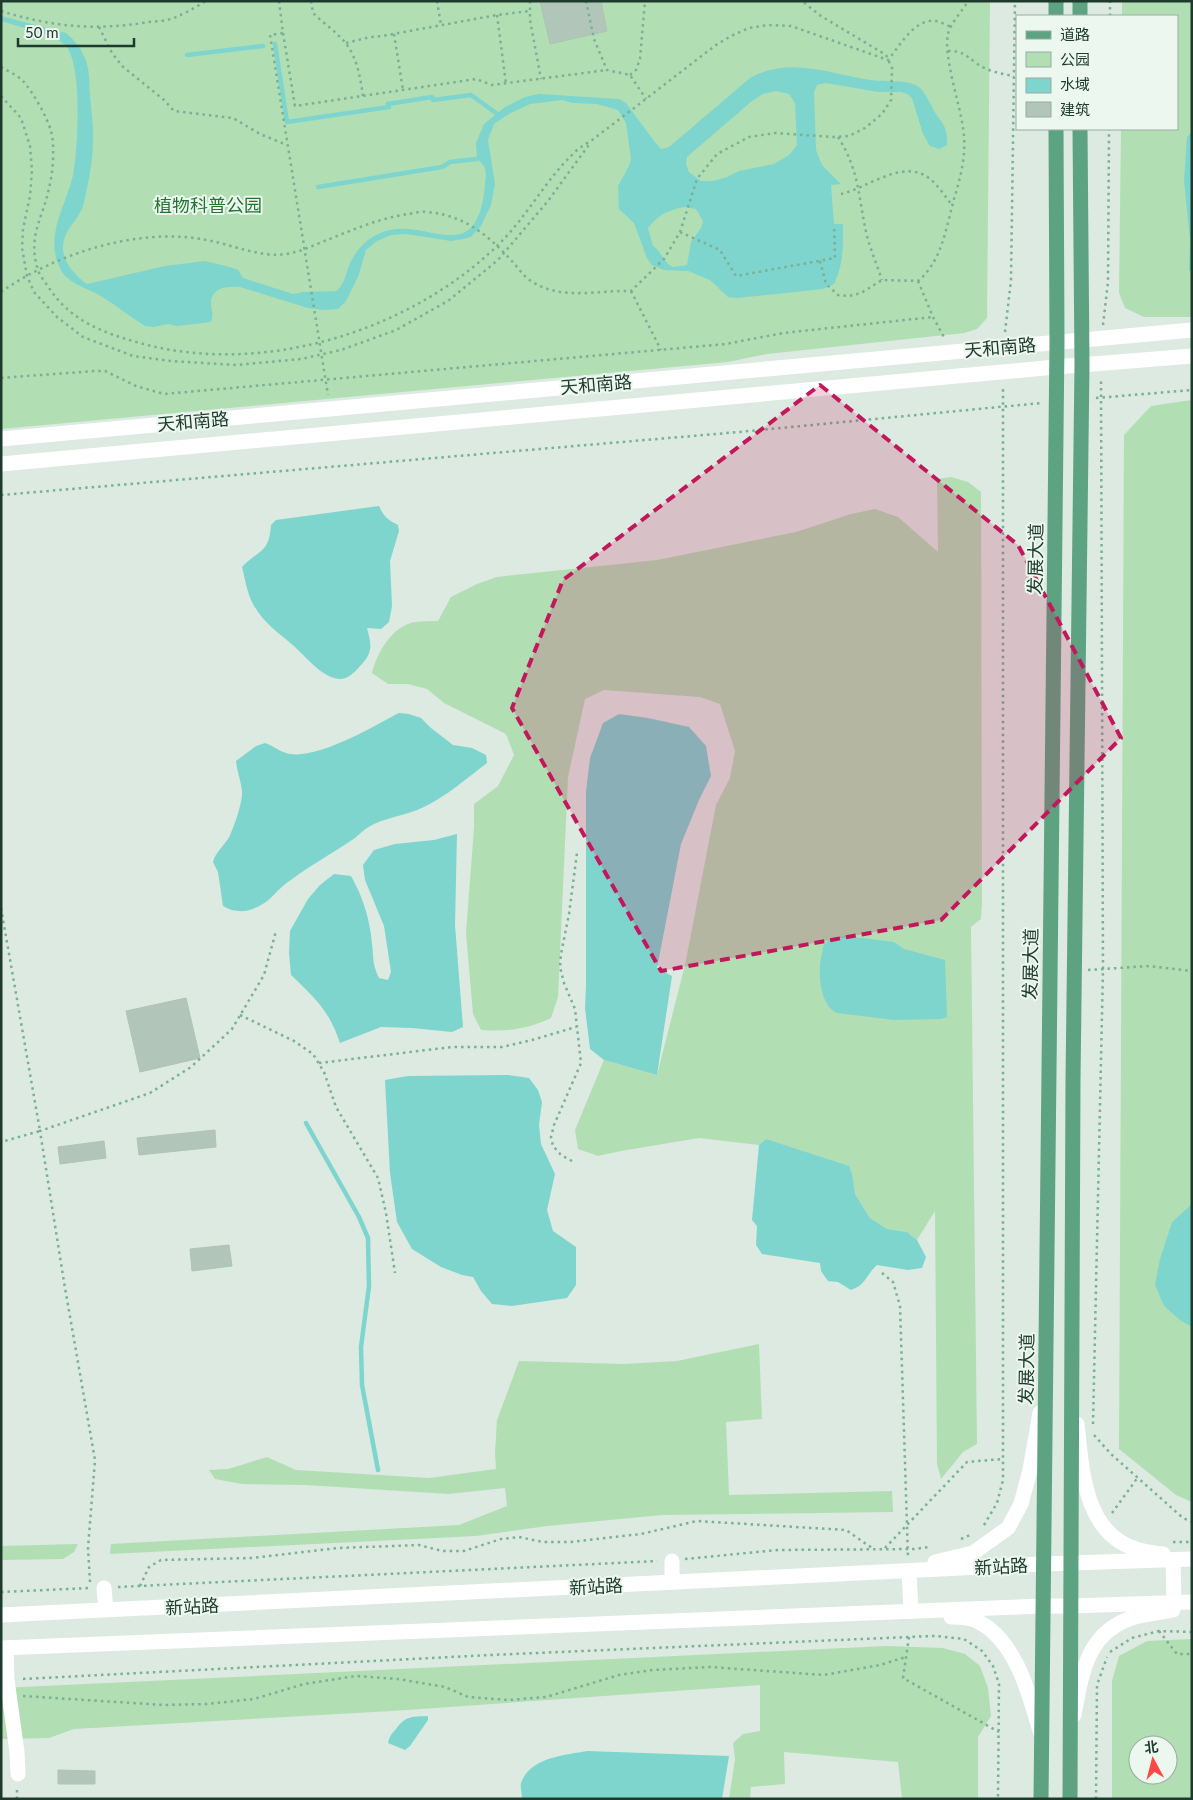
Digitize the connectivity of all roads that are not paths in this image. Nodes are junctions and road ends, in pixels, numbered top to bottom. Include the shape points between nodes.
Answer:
1 (1056, 1) edge
2 (1080, 1) edge
3 (1056, 15) edge
4 (1080, 15) edge
5 (1056, 130) edge
6 (1080, 130) edge
7 (1192, 330) edge
8 (1082, 340) junction
9 (1057, 342) junction
10 (1192, 356) edge
11 (1082, 365) junction
12 (1056, 367) junction
13 (1, 439) edge
14 (1, 464) edge
15 (1044, 1382) junction
16 (1072, 1382) junction
17 (1192, 1558) edge
18 (1173, 1560) junction
19 (672, 1561) road end
20 (1071, 1563) junction
21 (1042, 1564) junction
22 (909, 1568) junction
23 (672, 1582) junction
24 (98, 1588) road end
25 (1174, 1602) junction
26 (1192, 1602) edge
27 (1042, 1606) junction
28 (1071, 1606) junction
29 (1192, 1606) edge
30 (99, 1610) junction
31 (911, 1611) junction
32 (862, 1613) junction
33 (1, 1615) edge
34 (4, 1648) edge
35 (1041, 1735) junction
36 (1070, 1736) junction
37 (18, 1774) dead end
38 (1041, 1799) edge
39 (1070, 1799) edge

1 - 3 main road
2 - 4 main road
5 - 9 main road, 发展大道
6 - 8 main road
7 - 8 street, 天和南路
8 - 9 street, 天和南路
8 - 11 main road
9 - 12 main road, 发展大道
9 - 13 street, 天和南路
10 - 11 street, 天和南路
11 - 12 street, 天和南路
11 - 16 main road
12 - 14 street, 天和南路
12 - 15 main road, 发展大道
15 - 21 main road, 发展大道
15 - 22 street via 1030,1470 1021,1504 1008,1528 972,1554
16 - 17 street via 1083,1478 1090,1504 1104,1528 1135,1549
16 - 20 main road
17 - 18 street, 新站路
18 - 20 street, 新站路
18 - 25 street
19 - 23 street
20 - 21 street, 新站路
20 - 28 main road
21 - 22 street, 新站路
21 - 27 main road, 发展大道
22 - 23 street, 新站路
22 - 31 street
23 - 30 street, 新站路
24 - 30 street
25 - 26 street, 新站路
25 - 28 street, 新站路
27 - 28 street, 新站路
27 - 31 street, 新站路
27 - 35 main road, 发展大道
28 - 36 main road
29 - 36 street via 1134,1618 1110,1629 1090,1651 1081,1678
30 - 33 street, 新站路
31 - 32 street, 新站路
32 - 34 street, 新站路
32 - 35 street via 965,1617 978,1622 1007,1646 1025,1685
34 - 37 street
35 - 38 main road, 发展大道
36 - 39 main road

